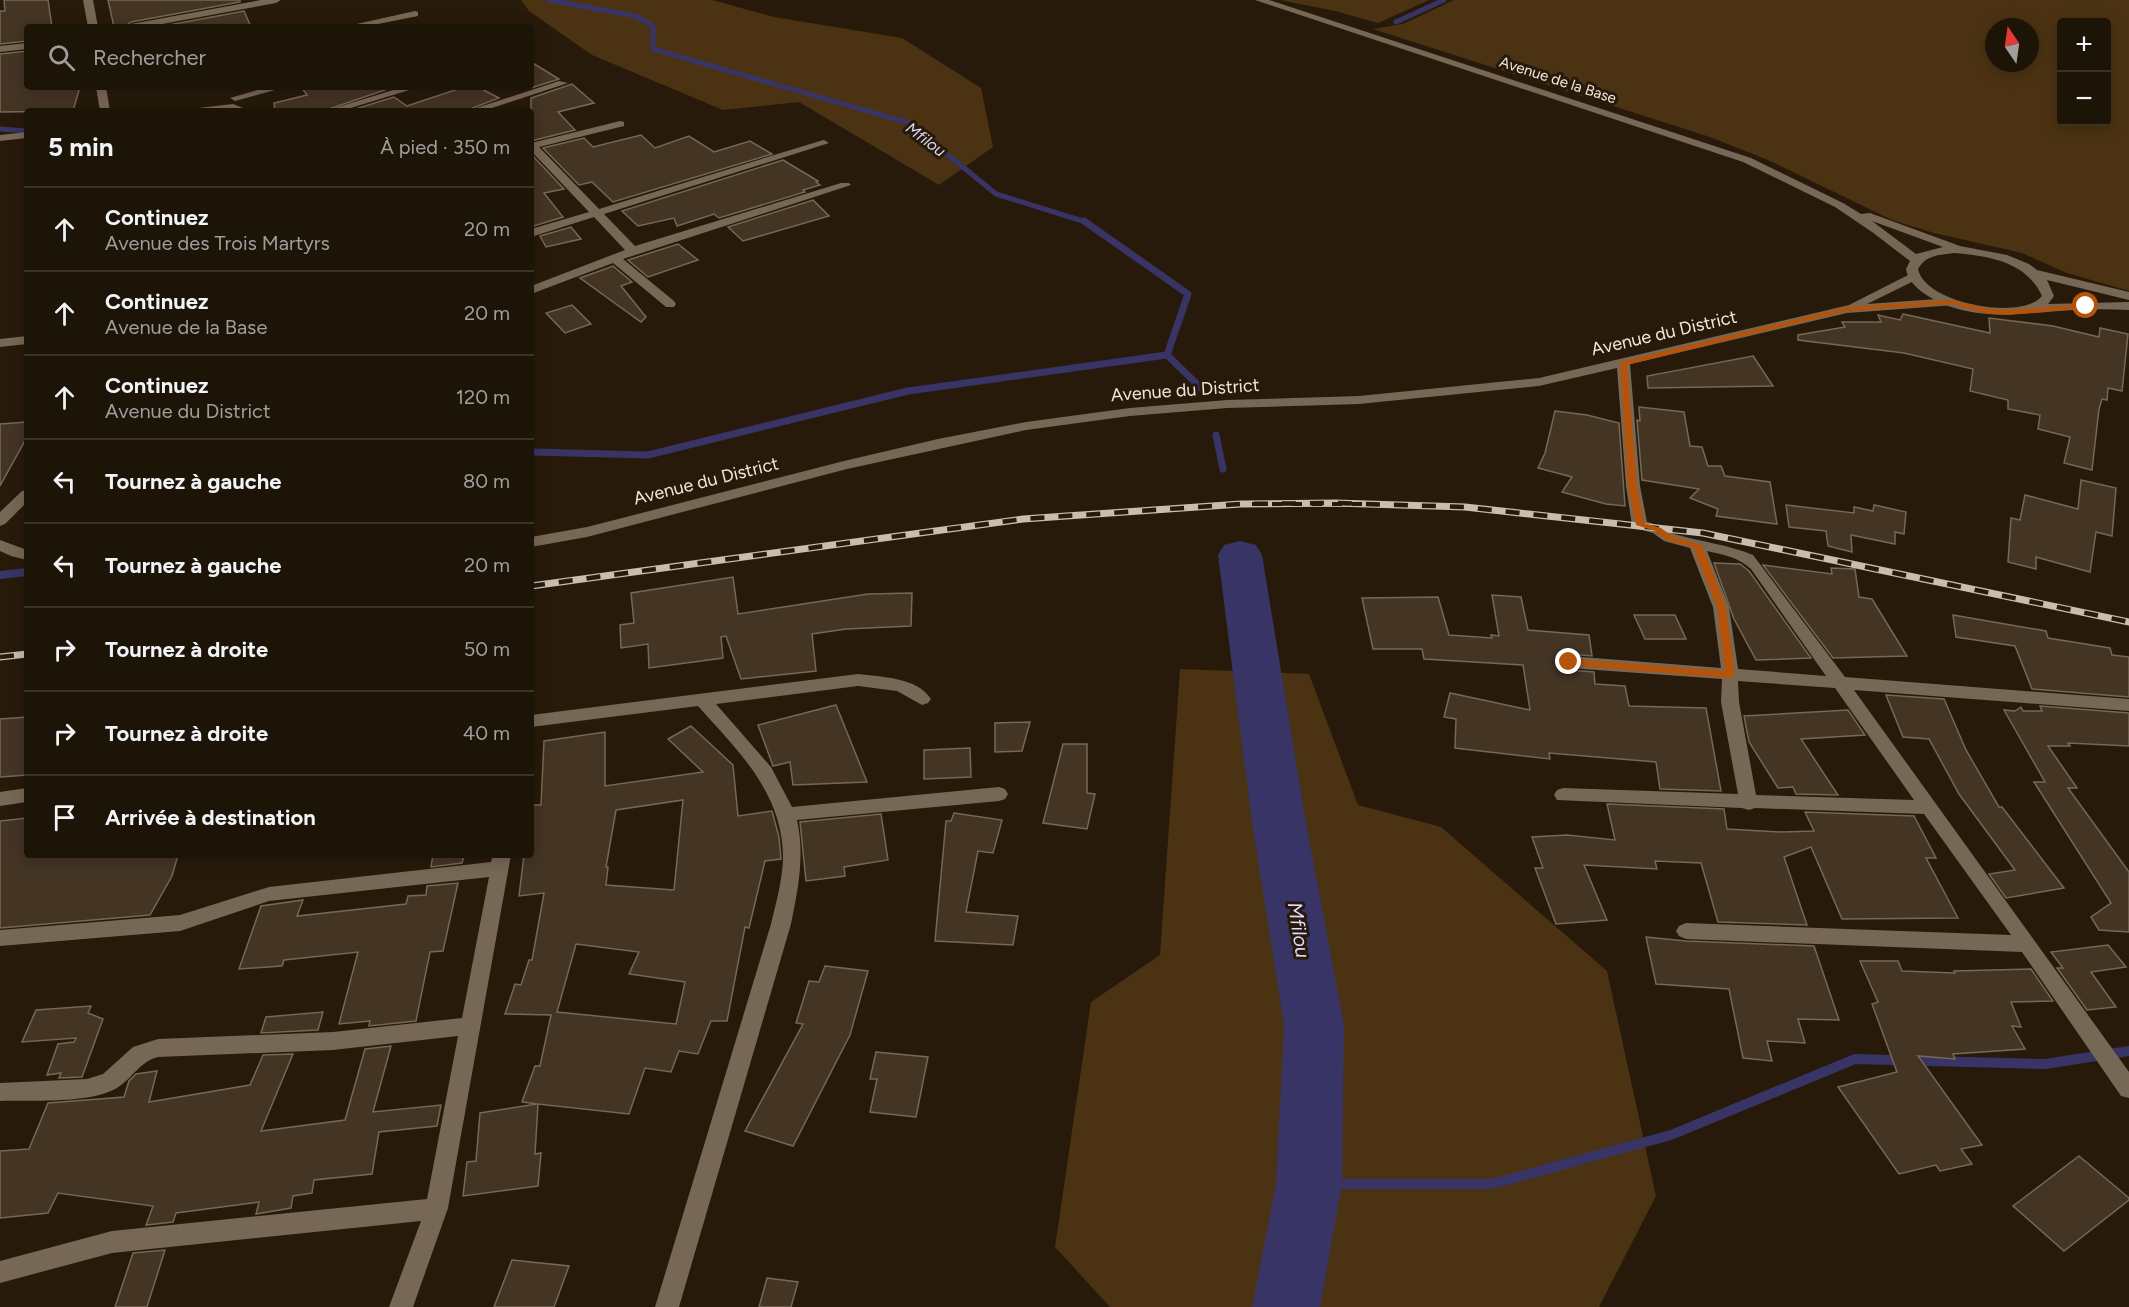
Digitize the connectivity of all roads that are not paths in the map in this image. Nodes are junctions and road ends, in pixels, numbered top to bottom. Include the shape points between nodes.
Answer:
1 (88, 0) edge
2 (276, 0) edge
3 (1260, 0) edge
4 (416, 14) dead end
5 (92, 24) edge
6 (147, 24) edge
7 (364, 24) edge
8 (24, 46) edge
9 (0, 50) edge
10 (563, 83) dead end
11 (102, 90) edge
12 (232, 90) edge
13 (272, 90) edge
14 (404, 90) edge
15 (234, 103) junction
16 (104, 108) edge
17 (212, 108) edge
18 (242, 108) edge
19 (340, 108) edge
20 (482, 108) edge
21 (620, 124) dead end
22 (24, 135) edge
23 (0, 138) edge
24 (824, 143) dead end
25 (534, 146) edge
26 (534, 148) edge
27 (845, 185) dead end
28 (1839, 205) junction
29 (597, 213) junction
30 (534, 232) edge
31 (1962, 249) junction
32 (633, 251) junction
33 (614, 258) junction
34 (1916, 260) junction
35 (2037, 274) junction
36 (1914, 276) junction
37 (534, 289) edge
38 (2129, 296) edge
39 (1951, 302) junction
40 (670, 304) dead end
41 (2129, 306) edge
42 (1847, 309) junction
43 (2025, 311) junction
44 (24, 340) edge
45 (0, 343) edge
46 (1623, 364) junction
47 (24, 497) edge
48 (0, 521) edge
49 (534, 541) edge
50 (0, 545) edge
51 (1697, 545) junction
52 (24, 554) edge
53 (1569, 662) dead end
54 (1730, 675) junction
55 (1841, 682) junction
56 (702, 699) junction
57 (922, 699) dead end
58 (2129, 705) edge
59 (534, 721) edge
60 (999, 794) dead end
61 (24, 795) edge
62 (1563, 795) dead end
63 (0, 799) edge
64 (1749, 803) junction
65 (1930, 807) junction
66 (788, 814) junction
67 (501, 861) edge
68 (1686, 931) dead end
69 (0, 938) edge
70 (2028, 944) junction
71 (472, 1026) junction
72 (2129, 1089) edge
73 (0, 1092) edge
74 (437, 1208) junction
75 (0, 1272) edge
76 (401, 1307) edge
77 (667, 1307) edge

1 - 5 street
2 - 6 street
3 - 28 street, Avenue de la Base via 1714,147
4 - 7 street
8 - 9 street
10 - 20 street
11 - 16 street
12 - 15 street
13 - 15 street
14 - 19 street
15 - 17 street
15 - 18 street
21 - 25 street
22 - 23 street
24 - 29 street
26 - 29 street
27 - 32 street
28 - 31 street, Avenue de la Base
28 - 34 street, Avenue de la Base
29 - 30 street
29 - 32 street
31 - 34 street, Avenue de la Base via 1934,252
31 - 35 street, Avenue de la Base via 2011,260
32 - 33 street
33 - 37 street
33 - 40 street
34 - 36 street
35 - 38 street, Avenue de la Base
35 - 43 street via 2047,285 2048,296 2041,305
36 - 39 street via 1927,290
36 - 42 street, Avenue du District
39 - 42 street, Avenue du District
39 - 43 street via 1989,312
41 - 43 street
42 - 46 street, Avenue du District
44 - 45 street
46 - 49 street, Avenue du District via 1539,382 1359,400 1227,404 1026,426 938,443 587,532
46 - 51 street via 1640,525
47 - 48 street
50 - 52 street
51 - 54 street via 1721,607
51 - 55 street via 1748,558
53 - 54 street
54 - 55 street
54 - 64 street via 1730,702
55 - 58 street
55 - 65 street
56 - 57 street via 858,680 901,686
56 - 59 street
56 - 66 street via 778,790
60 - 66 street
61 - 63 street
62 - 64 street
64 - 65 street
65 - 70 street
66 - 77 street via 792,859 781,924
67 - 69 street via 269,894 180,923
67 - 71 street
68 - 70 street
70 - 72 street
71 - 73 street via 333,1041 158,1048 140,1053 110,1081 87,1088
71 - 74 street
74 - 75 street via 112,1242
74 - 76 street

